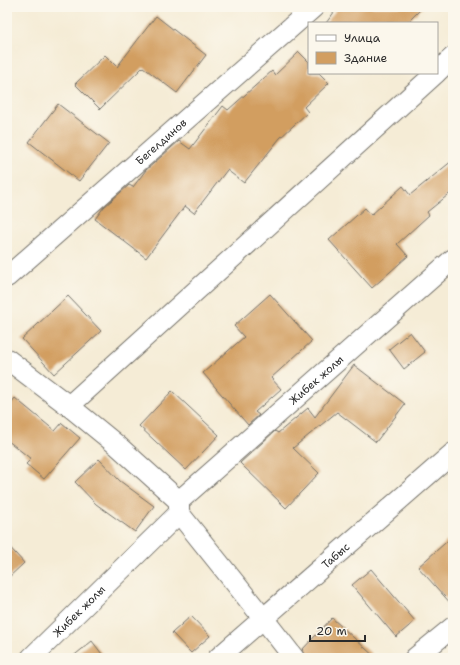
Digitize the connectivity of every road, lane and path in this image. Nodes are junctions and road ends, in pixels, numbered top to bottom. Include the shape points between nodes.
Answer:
1 (314, 7) edge
2 (453, 57) edge
3 (438, 70) edge
4 (434, 74) edge
5 (453, 259) edge
6 (7, 276) edge
7 (7, 359) edge
8 (68, 406) junction
9 (453, 453) edge
10 (179, 507) junction
11 (264, 618) junction
12 (453, 627) edge
13 (31, 658) edge
14 (218, 658) edge
15 (294, 658) edge
16 (415, 658) edge

1 - 6 street, Бегелдинов
2 - 3 street
4 - 8 street
5 - 10 street, Жибек жолы
7 - 8 street
8 - 10 street via 118,446
9 - 11 street, Табыс
10 - 11 street
10 - 13 street, Жибек жолы
11 - 14 street, Табыс
11 - 15 street
12 - 16 street

